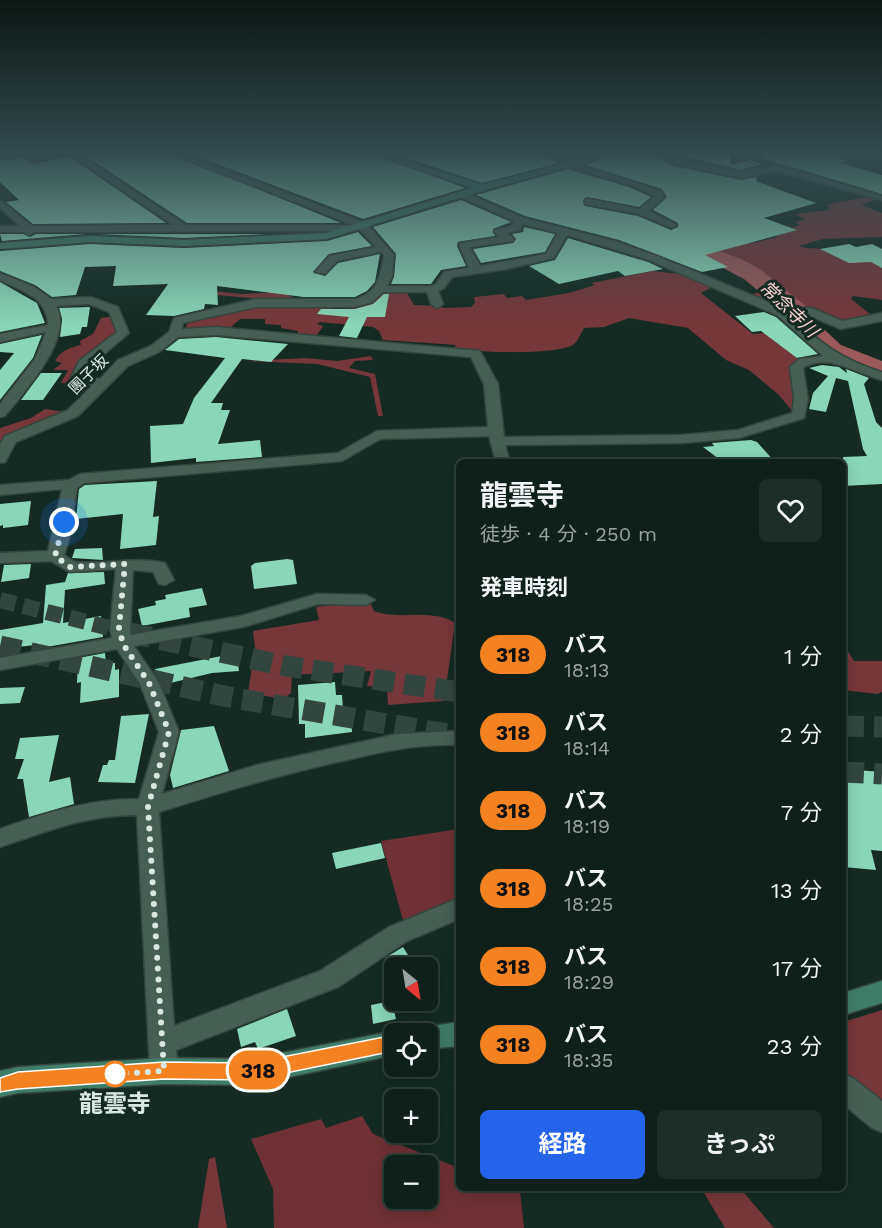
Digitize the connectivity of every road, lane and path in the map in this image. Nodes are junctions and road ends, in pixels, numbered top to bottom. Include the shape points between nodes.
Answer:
1 (10, 211) edge
2 (158, 211) edge
3 (319, 211) edge
4 (409, 211) edge
5 (503, 211) edge
6 (638, 211) edge
7 (642, 212) joint
8 (520, 220) junction
9 (672, 225) dead end
10 (358, 227) junction
11 (0, 229) edge
12 (184, 229) junction
13 (31, 230) junction
14 (564, 232) junction
15 (202, 241) junction
16 (0, 246) edge
17 (22, 247) junction
18 (385, 248) junction
19 (476, 270) junction
20 (321, 272) dead end
21 (0, 276) edge
22 (380, 289) junction
23 (432, 289) junction
24 (48, 303) junction
25 (437, 304) dead end
26 (793, 311) junction
27 (882, 317) edge
28 (55, 327) junction
29 (176, 333) junction
30 (0, 338) edge
31 (833, 358) junction
32 (882, 376) edge
33 (101, 384) junction
34 (0, 413) edge
35 (497, 436) junction
36 (0, 459) edge
37 (502, 459) edge
38 (71, 484) junction
39 (0, 490) edge
40 (55, 556) junction
41 (0, 558) edge
42 (125, 564) junction
43 (165, 580) dead end
44 (366, 600) dead end
45 (123, 644) junction
46 (0, 664) edge
47 (456, 738) edge
48 (148, 807) junction
49 (0, 838) edge
50 (456, 909) edge
51 (882, 992) edge
52 (846, 1003) edge
53 (456, 1034) edge
54 (438, 1036) edge
55 (163, 1043) junction
56 (384, 1045) edge
57 (164, 1071) junction
58 (0, 1084) edge
59 (846, 1089) edge
60 (882, 1118) edge

1 - 13 street
2 - 12 street
3 - 10 street
4 - 10 main road
5 - 8 street
6 - 7 street
7 - 9 street
8 - 14 street
8 - 19 street via 517,228 499,232 508,239 464,245
10 - 12 street
10 - 15 main road via 327,237
10 - 18 street
11 - 13 street
12 - 13 street
12 - 15 street
13 - 17 street
14 - 19 street via 550,256
14 - 26 street via 614,244
15 - 17 main road via 90,239
16 - 17 main road
18 - 20 street via 333,258
18 - 22 street via 389,255
19 - 23 street via 448,274 440,286
21 - 24 street
22 - 23 street
22 - 29 street, 團子坂 via 368,300 356,303 256,303 178,321
23 - 25 street
24 - 28 street
24 - 33 street via 90,300 114,310 123,333 84,364 78,378
26 - 27 street via 841,326
26 - 31 street via 792,320 805,336
28 - 30 street
28 - 34 street via 49,347
29 - 33 street, 團子坂 via 155,349 123,363
29 - 35 street via 216,331 476,354 491,384
31 - 32 street
31 - 35 street via 796,367 799,415 753,431 682,439
33 - 36 street, 團子坂 via 73,413 10,439
35 - 37 street
35 - 38 street via 376,435 342,458 80,479
38 - 39 street
38 - 40 street
40 - 41 street
40 - 42 street via 70,567
42 - 43 street via 159,567
42 - 45 street via 119,628
44 - 45 street via 317,599 243,621
45 - 46 street
45 - 48 street via 149,683 169,732
47 - 48 street via 397,741 256,773
48 - 49 street via 106,807 58,817
48 - 55 street
50 - 55 street via 398,934 329,979
51 - 52 main road
53 - 54 main road
55 - 57 street
56 - 57 main road via 251,1072
57 - 58 main road
59 - 60 street

